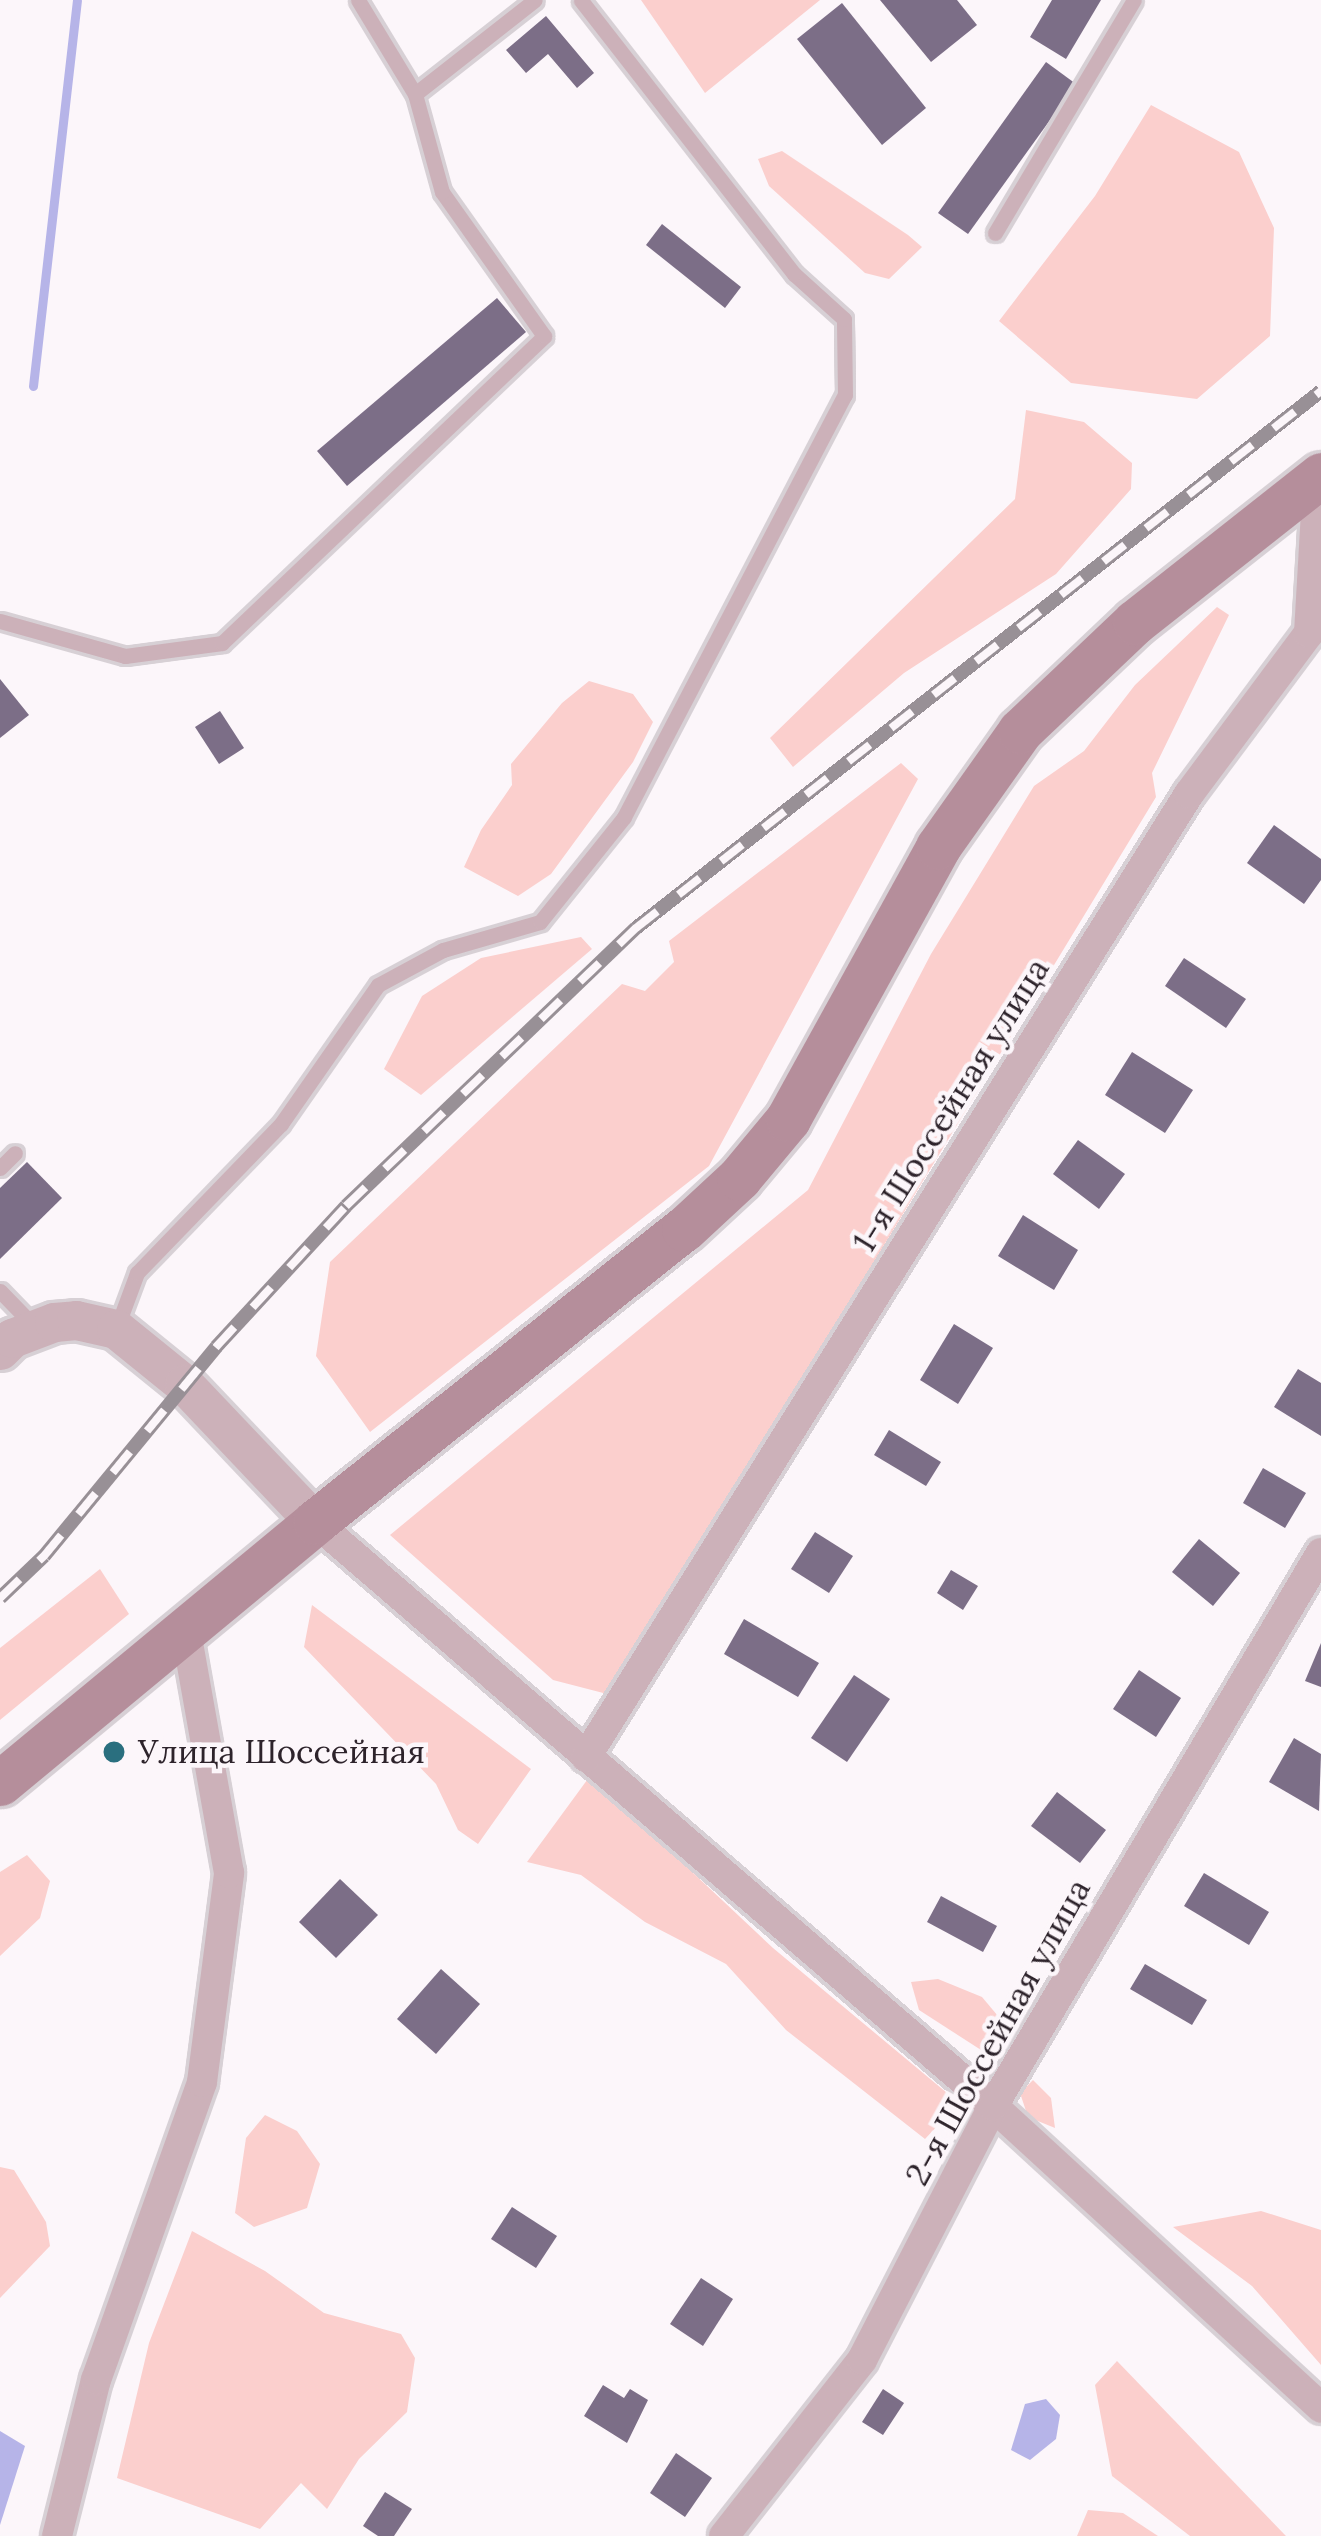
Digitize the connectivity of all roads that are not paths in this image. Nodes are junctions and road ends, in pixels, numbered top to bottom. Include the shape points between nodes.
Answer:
1 (358, 0) edge
2 (535, 0) edge
3 (581, 0) edge
4 (1134, 0) edge
5 (415, 94) junction
6 (995, 233) dead end
7 (1319, 477) edge
8 (0, 620) edge
9 (15, 1153) dead end
10 (0, 1168) edge
11 (0, 1291) edge
12 (35, 1327) junction
13 (116, 1330) junction
14 (0, 1349) edge
15 (315, 1522) junction
16 (1321, 1552) edge
17 (186, 1631) junction
18 (586, 1757) junction
19 (0, 1783) edge
20 (993, 2106) junction
21 (1321, 2408) edge
22 (57, 2536) edge
23 (724, 2536) edge

1 - 5 lane
2 - 5 lane
3 - 13 lane via 794,274 844,319 845,395 624,817 540,922 443,950 378,985 281,1124 137,1273
4 - 6 lane
5 - 8 lane via 442,192 544,336 222,644 125,656
7 - 15 main road via 1136,622 1020,731 938,847 788,1119 739,1178
7 - 18 street, 1-я Шоссейная улица via 1309,633 1189,794
9 - 10 lane
11 - 12 lane
12 - 13 street via 76,1320
12 - 14 street
13 - 15 street via 184,1384
15 - 17 main road
15 - 18 street
16 - 20 street, 2-я Шоссейная улица
17 - 19 main road
17 - 22 street via 229,1873 202,2082 96,2380
18 - 20 street
20 - 21 street
20 - 23 street, 2-я Шоссейная улица via 862,2360

